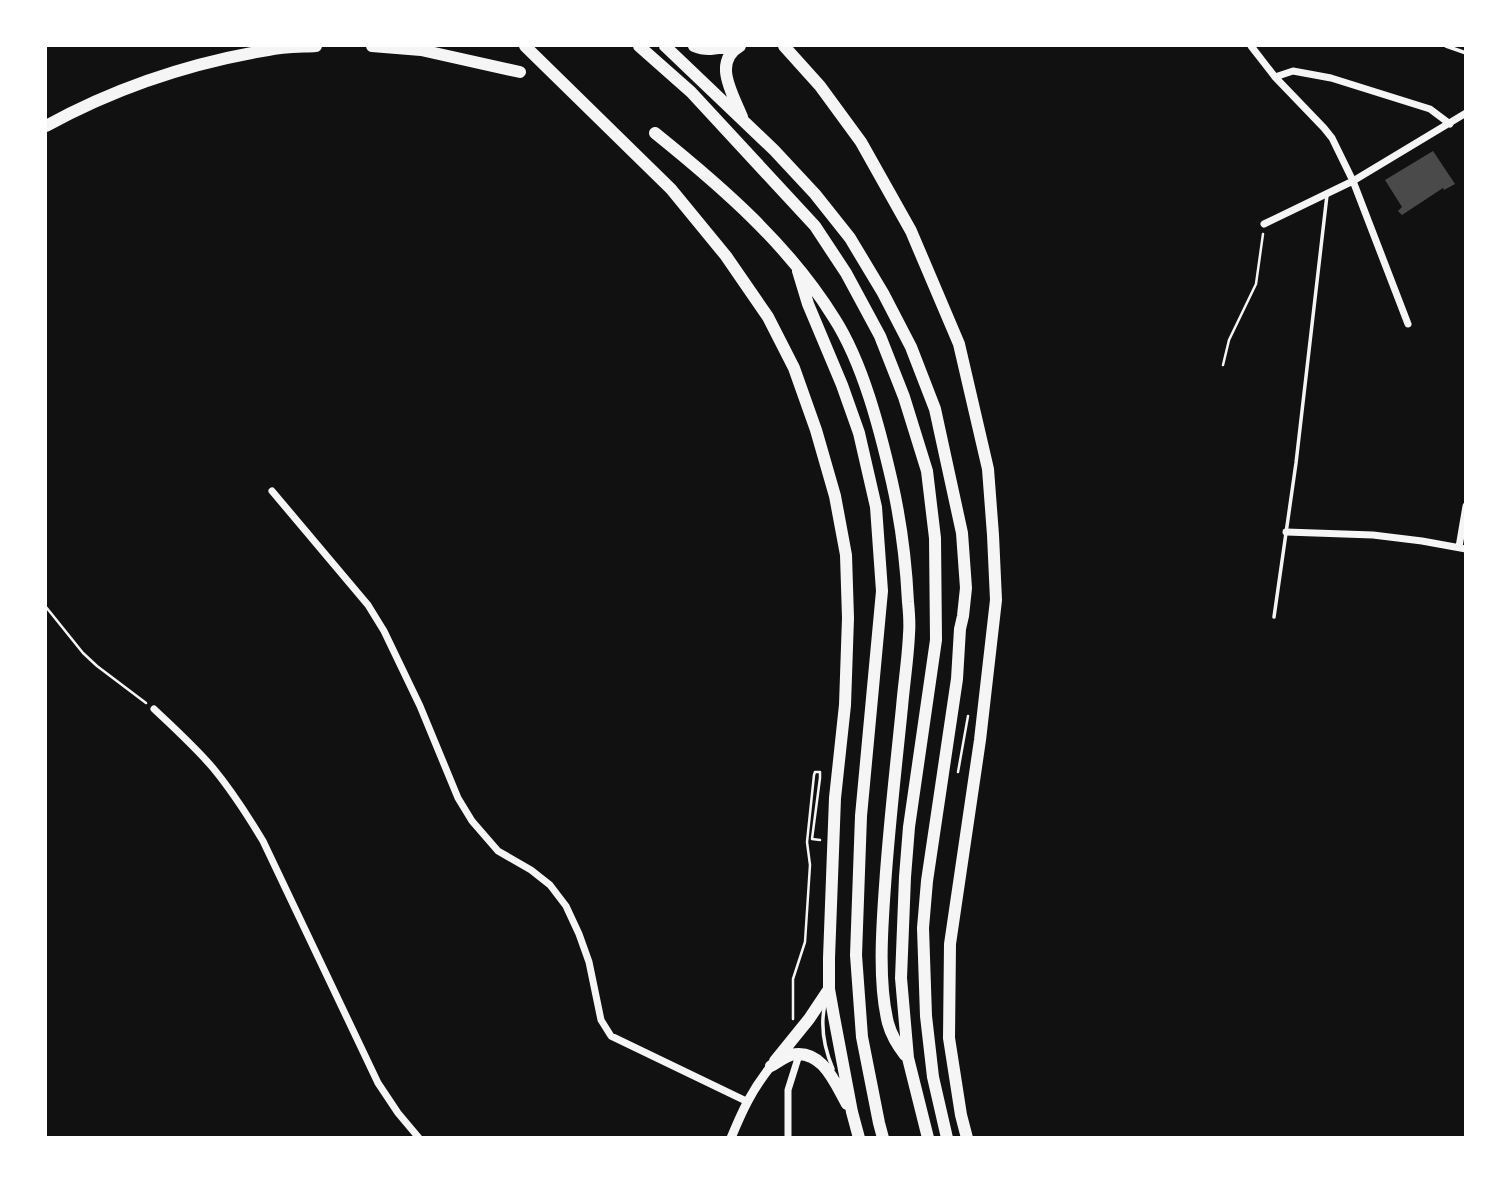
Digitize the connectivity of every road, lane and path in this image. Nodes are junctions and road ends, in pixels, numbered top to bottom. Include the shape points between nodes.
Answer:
1 (316, 46) edge
2 (372, 46) edge
3 (525, 46) edge
4 (639, 46) edge
5 (665, 46) edge
6 (694, 46) edge
7 (728, 46) edge
8 (740, 46) edge
9 (785, 46) edge
10 (1251, 46) edge
11 (1446, 46) edge
12 (1465, 53) edge
13 (520, 72) dead end
14 (1275, 77) junction
15 (1465, 113) edge
16 (743, 120) junction
17 (1450, 124) junction
18 (46, 126) edge
19 (655, 133) dead end
20 (1353, 181) junction
21 (1327, 193) junction
22 (1264, 224) joint
23 (796, 264) junction
24 (1408, 324) dead end
25 (1223, 365) dead end
26 (272, 491) dead end
27 (1465, 506) edge
28 (1286, 532) junction
29 (1462, 548) edge
30 (46, 607) edge
31 (1274, 617) dead end
32 (970, 708) dead end
33 (154, 709) joint
34 (957, 774) dead end
35 (812, 839) dead end
36 (830, 989) junction
37 (793, 1037) junction
38 (799, 1055) junction
39 (908, 1058) junction
40 (771, 1066) junction
41 (746, 1101) junction
42 (852, 1112) junction
43 (419, 1138) edge
44 (731, 1138) edge
45 (788, 1138) edge
46 (859, 1138) edge
47 (883, 1138) edge
48 (928, 1138) edge
49 (947, 1138) edge
50 (967, 1138) edge

1 - 18 highway via 269,50 178,70 109,95
2 - 13 highway via 421,50
3 - 36 highway via 671,189 726,256 768,317 794,368 816,430 846,555 848,618 829,930
4 - 39 highway via 691,92 815,226 880,336 926,471 935,538 936,640 905,877 901,978
5 - 16 highway
6 - 7 highway
8 - 16 highway via 729,54 725,72
9 - 50 highway via 862,142 911,231 958,344 988,470 996,600 950,944 948,1038
10 - 14 street
11 - 12 lane
14 - 17 street via 1293,71 1331,78 1430,109
14 - 20 street via 1332,138
15 - 17 street
16 - 49 highway via 815,194 850,238 894,314 935,409 962,533 966,588 923,928 926,1016
17 - 20 street
19 - 23 highway via 737,203
20 - 21 street
20 - 24 street
21 - 22 street
21 - 28 lane
22 - 25 path via 1256,284 1229,340
23 - 39 highway via 852,352 886,454 900,518 909,632 883,910 882,977 888,1023
23 - 47 highway via 859,433 876,508 882,591 861,816 856,955 862,1037
26 - 41 street via 368,605 384,631 472,821 498,851 531,870 566,906 589,962 601,1020 611,1036
27 - 29 street
28 - 29 street via 1373,535
28 - 31 lane
30 - 33 path via 83,653
32 - 34 path
33 - 43 street via 212,767 263,841 379,1083
35 - 37 path via 818,771 807,842 805,942 793,979
36 - 37 highway
36 - 42 highway
37 - 40 highway
38 - 40 highway
38 - 42 highway via 824,1065
38 - 45 street via 788,1090
39 - 48 highway
40 - 41 street
41 - 44 street
42 - 46 highway

